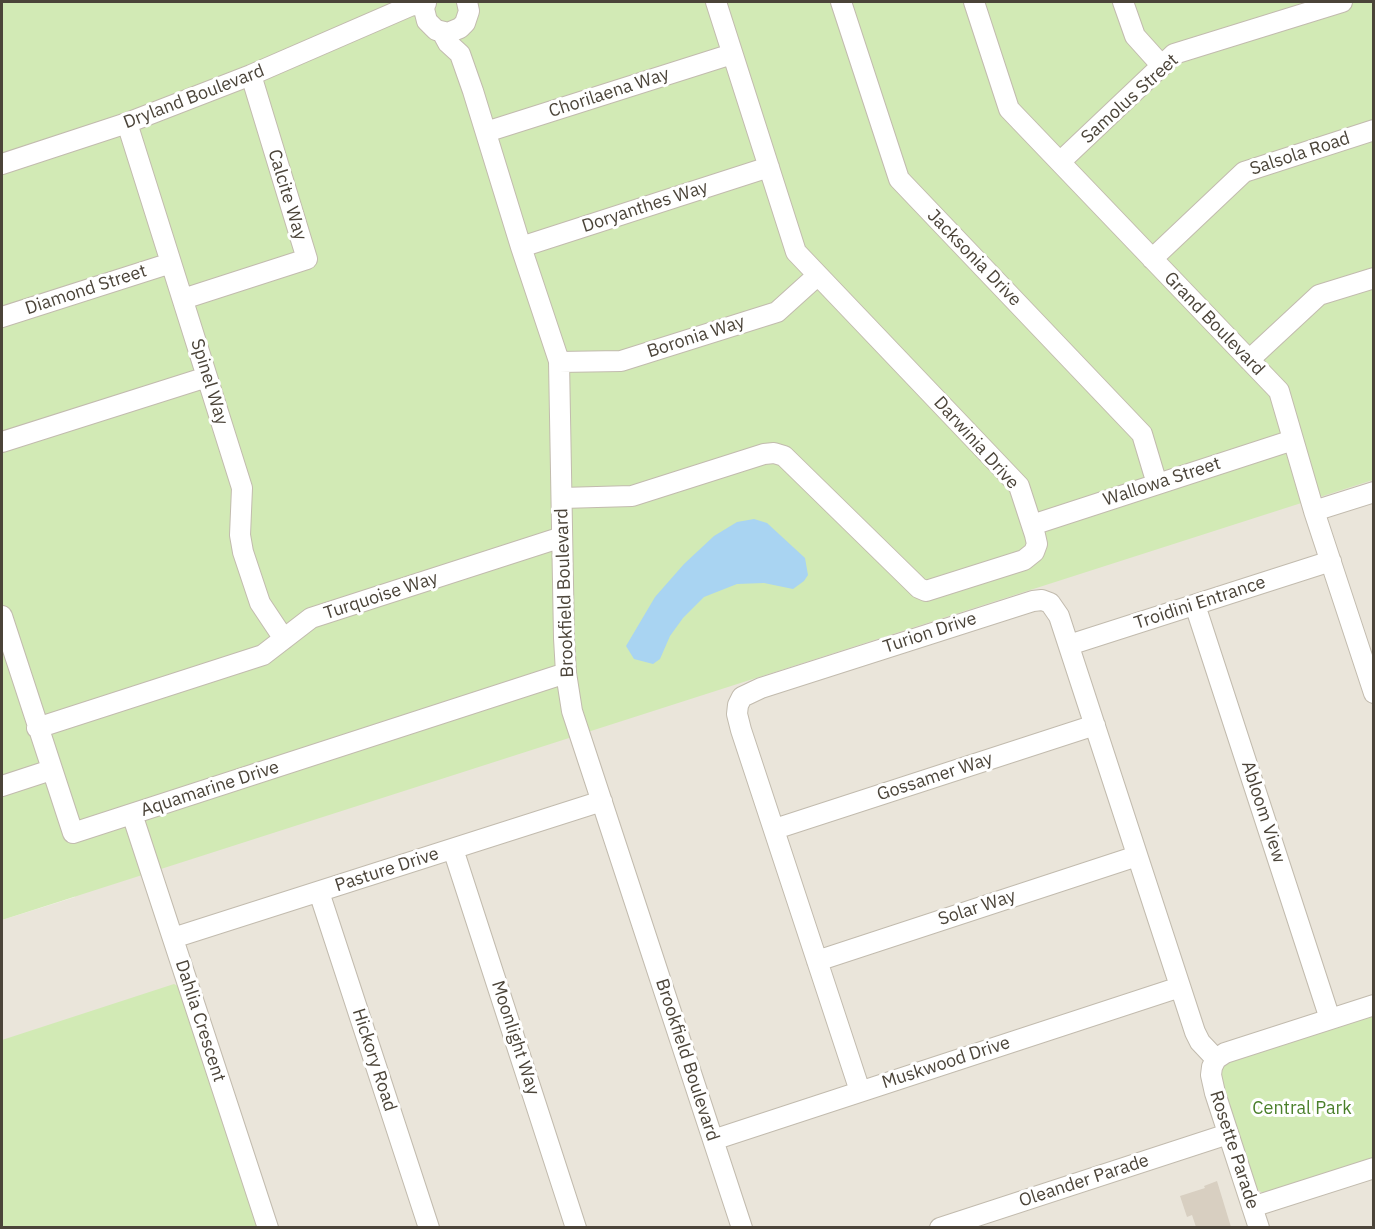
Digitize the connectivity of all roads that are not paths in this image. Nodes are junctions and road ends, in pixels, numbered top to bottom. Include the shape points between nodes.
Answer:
1 (426, 2) edge
2 (467, 2) edge
3 (716, 2) edge
4 (841, 2) edge
5 (974, 2) edge
6 (1123, 2) edge
7 (1342, 2) edge
8 (382, 19) junction
9 (465, 23) junction
10 (437, 29) junction
11 (460, 54) junction
12 (732, 54) junction
13 (1162, 66) junction
14 (251, 75) junction
15 (127, 123) junction
16 (1374, 130) edge
17 (486, 132) junction
18 (1060, 162) junction
19 (2, 164) edge
20 (769, 167) junction
21 (520, 247) junction
22 (1152, 259) junction
23 (171, 263) junction
24 (818, 275) junction
25 (1374, 278) edge
26 (183, 299) junction
27 (2, 317) edge
28 (1249, 360) junction
29 (559, 362) junction
30 (207, 377) junction
31 (1293, 440) junction
32 (2, 442) edge
33 (1157, 484) junction
34 (1374, 492) edge
35 (562, 498) junction
36 (1314, 511) junction
37 (1032, 525) junction
38 (562, 537) junction
39 (1331, 561) junction
40 (1195, 605) junction
41 (2, 616) edge
42 (284, 639) junction
43 (1069, 645) junction
44 (7, 654) edge
45 (566, 673) junction
46 (1374, 693) edge
47 (1095, 724) junction
48 (37, 728) junction
49 (51, 770) junction
50 (2, 786) edge
51 (602, 801) junction
52 (132, 814) junction
53 (775, 829) junction
54 (453, 849) junction
55 (1137, 856) junction
56 (320, 892) junction
57 (172, 938) junction
58 (818, 961) junction
59 (1180, 987) junction
60 (1374, 1005) edge
61 (1330, 1019) junction
62 (1216, 1059) junction
63 (860, 1091) junction
64 (1228, 1134) junction
65 (713, 1140) junction
66 (1374, 1168) edge
67 (1252, 1207) junction
68 (268, 1227) edge
69 (429, 1227) edge
70 (576, 1227) edge
71 (742, 1227) edge
72 (940, 1227) edge
73 (1259, 1227) edge

1 - 8 street, Dryland Boulevard
1 - 10 street via 425,15
2 - 9 street, Brookfield Boulevard
3 - 12 street, Darwinia Drive
4 - 33 street, Jacksonia Drive via 899,179 1142,434
5 - 18 street, Grand Boulevard via 1009,108
6 - 13 street via 1134,36
7 - 13 street, Samolus Street via 1174,54
8 - 10 street, Dryland Boulevard via 416,21
8 - 14 street, Dryland Boulevard
9 - 10 street via 455,31
9 - 11 street, Brookfield Boulevard
10 - 11 street, Brookfield Boulevard
11 - 17 street, Brookfield Boulevard
12 - 17 street, Chorilaena Way
12 - 20 street, Darwinia Drive
13 - 18 street, Samolus Street
14 - 15 street, Dryland Boulevard
14 - 26 street, Calcite Way via 307,259
15 - 19 street, Dryland Boulevard
15 - 23 street, Spinel Way
16 - 22 street, Salsola Road via 1244,172
17 - 21 street, Brookfield Boulevard
18 - 22 street, Grand Boulevard
20 - 21 street, Doryanthes Way
20 - 24 street, Darwinia Drive via 796,252
21 - 29 street, Brookfield Boulevard
22 - 28 street, Grand Boulevard
23 - 26 street, Spinel Way
23 - 27 street, Diamond Street
24 - 29 street, Boronia Way via 777,312 621,361
24 - 37 street, Darwinia Drive via 1019,486
25 - 28 street via 1319,295
26 - 30 street, Spinel Way
28 - 31 street, Grand Boulevard via 1279,391
29 - 35 street, Brookfield Boulevard
30 - 32 street
30 - 42 street, Spinel Way via 242,488 243,552 260,603
31 - 33 street, Wallowa Street
31 - 36 street, Grand Boulevard
33 - 37 street, Wallowa Street
34 - 36 street
35 - 37 street, Darwinia Drive via 632,496 774,453 784,456 918,588 926,591 1024,560 1037,544
35 - 38 street, Brookfield Boulevard
36 - 39 street, Grand Boulevard
38 - 42 street, Turquoise Way via 311,618
38 - 45 street, Brookfield Boulevard
39 - 40 street, Troidini Entrance
39 - 46 street, Grand Boulevard
40 - 43 street, Troidini Entrance
40 - 61 street, Abloom View
41 - 44 street, Aquamarine Drive
42 - 48 street, Turquoise Way via 263,655
43 - 47 street, Turion Drive
43 - 53 street, Turion Drive via 1055,609 1042,600 1033,601 749,692 742,697 737,714
44 - 48 street, Aquamarine Drive
45 - 51 street, Brookfield Boulevard via 572,711
45 - 52 street, Aquamarine Drive
47 - 53 street, Gossamer Way
47 - 55 street, Turion Drive
48 - 49 street, Aquamarine Drive
49 - 50 street
49 - 52 street, Aquamarine Drive via 72,833
51 - 54 street, Pasture Drive
51 - 65 street, Brookfield Boulevard
52 - 57 street, Dahlia Crescent
53 - 58 street, Turion Drive
54 - 56 street, Pasture Drive
54 - 70 street, Moonlight Way
55 - 58 street, Solar Way
55 - 59 street, Turion Drive
56 - 57 street, Pasture Drive
56 - 69 street, Hickory Road
57 - 68 street, Dahlia Crescent
58 - 63 street, Turion Drive
59 - 62 street, Turion Drive via 1200,1042
59 - 63 street, Muskwood Drive
60 - 61 street
61 - 62 street
62 - 64 street, Rosette Parade via 1211,1075
63 - 65 street, Muskwood Drive
64 - 67 street, Rosette Parade
64 - 72 street, Oleander Parade
65 - 71 street, Brookfield Boulevard
66 - 67 street
67 - 73 street, Rosette Parade

